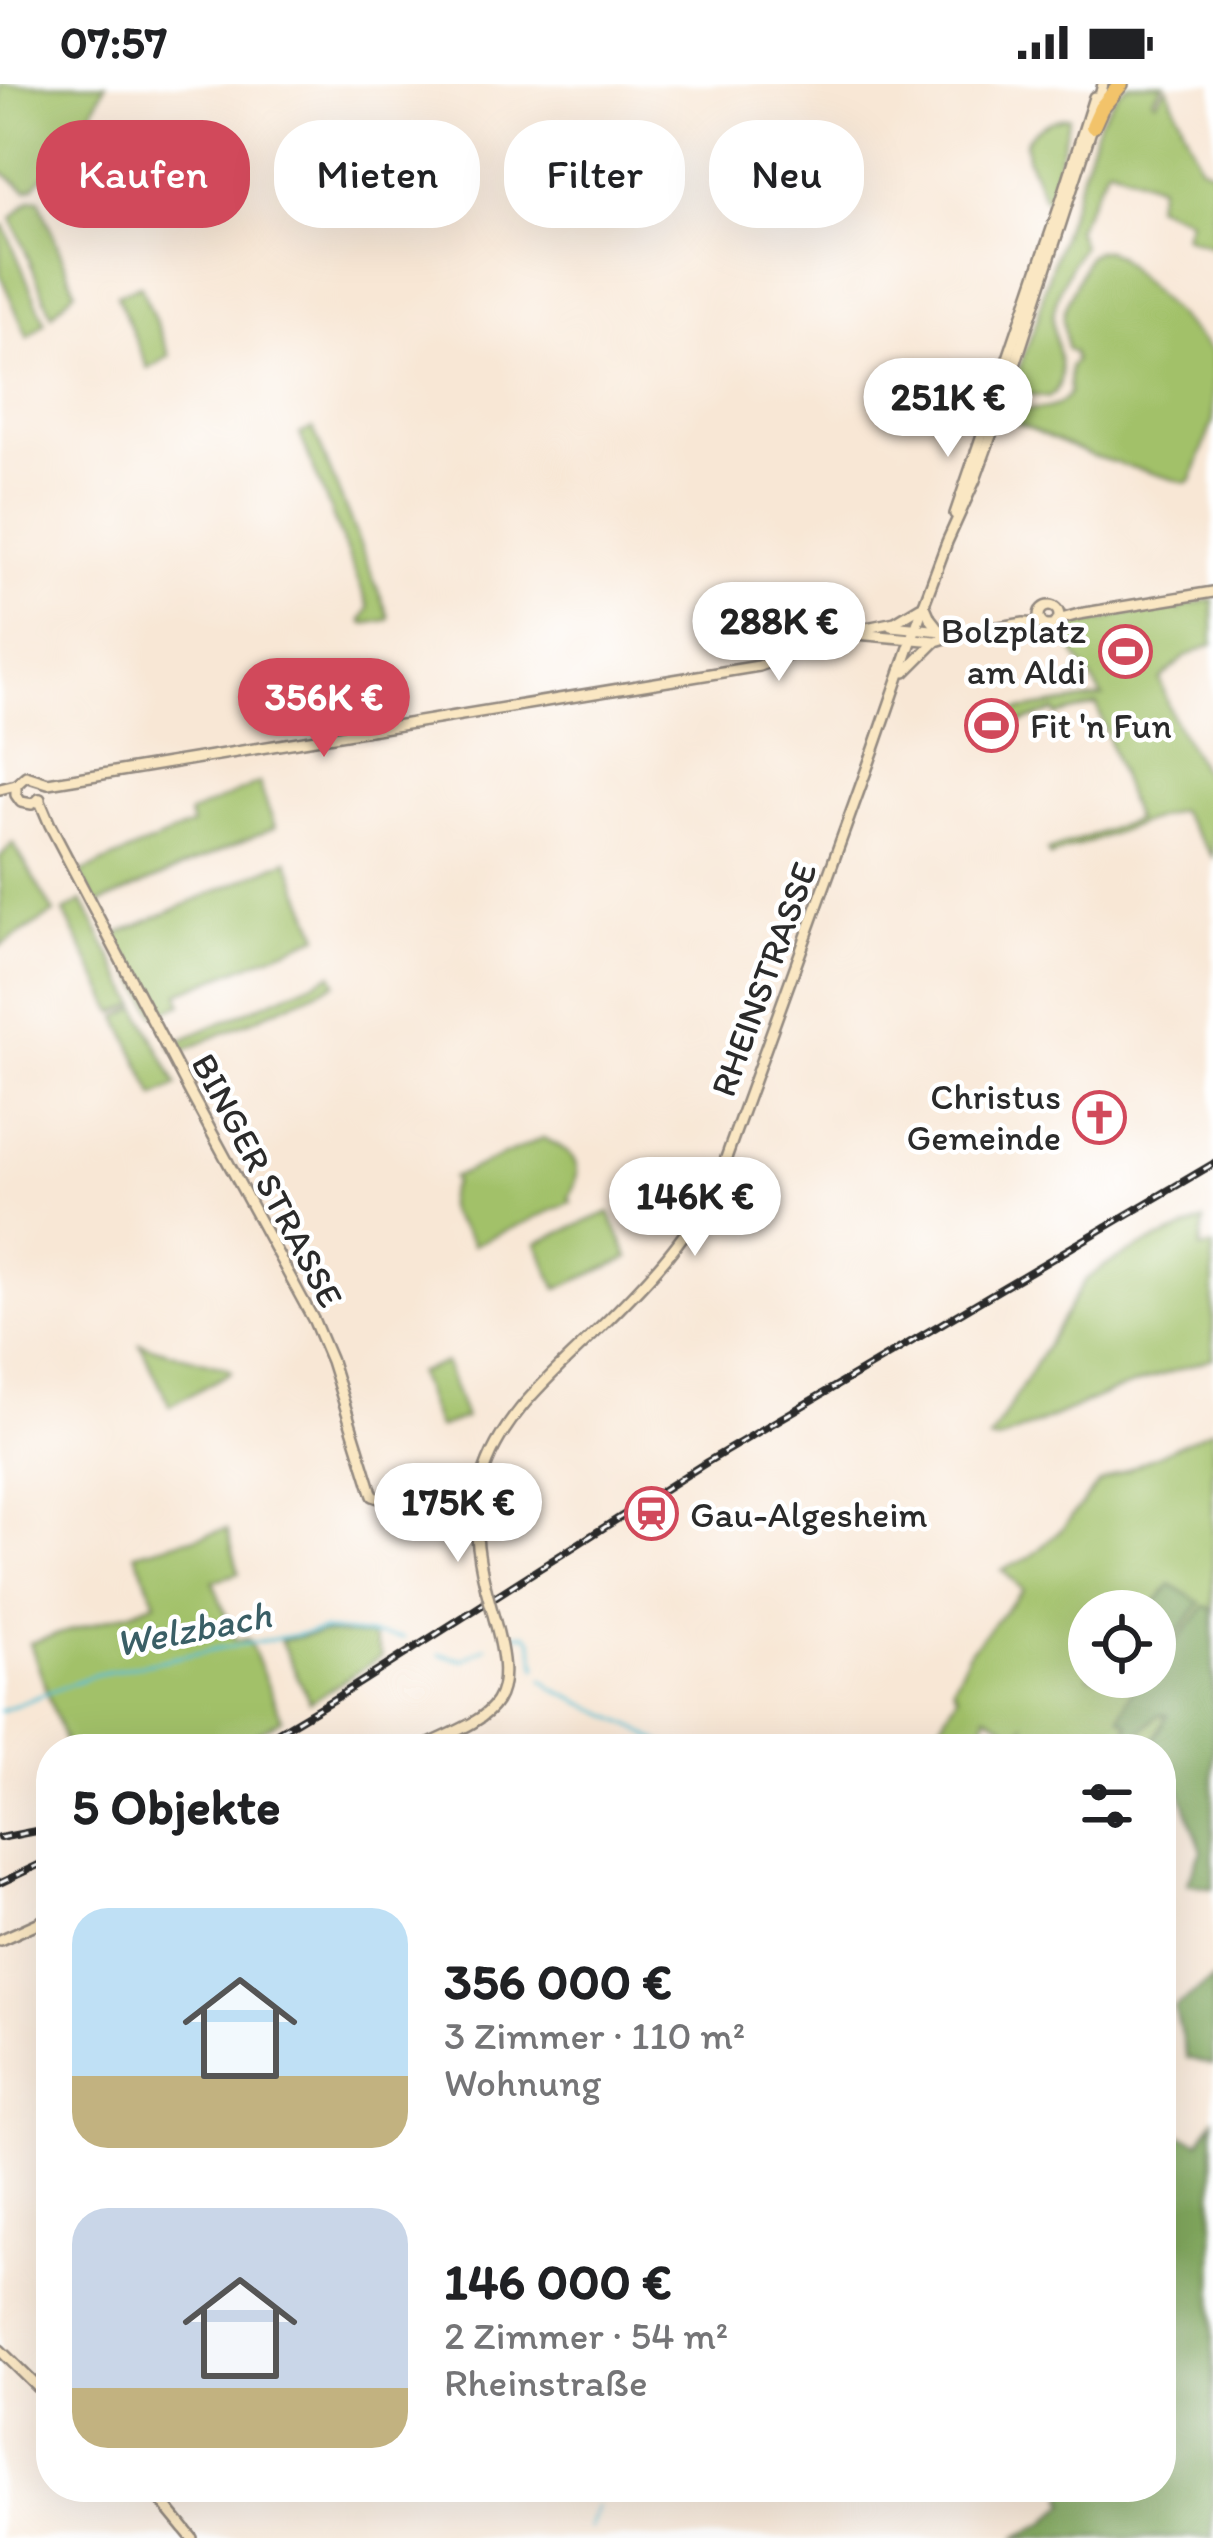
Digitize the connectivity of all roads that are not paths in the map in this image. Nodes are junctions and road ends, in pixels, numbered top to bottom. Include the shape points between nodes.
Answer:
1 (1101, 84) edge
2 (1121, 84) edge
3 (1093, 126) junction
4 (947, 542) junction
5 (1213, 592) edge
6 (924, 604) junction
7 (1058, 615) junction
8 (1040, 619) junction
9 (883, 629) junction
10 (914, 634) junction
11 (939, 636) junction
12 (904, 661) junction
13 (898, 681) junction
14 (15, 790) junction
15 (0, 791) edge
16 (39, 794) junction
17 (481, 1482) junction
18 (456, 1486) junction
19 (479, 1494) junction
20 (451, 1734) edge
21 (36, 1923) edge
22 (0, 1940) edge
23 (0, 2350) edge
24 (36, 2385) edge
25 (162, 2502) edge
26 (192, 2538) edge

1 - 3 main road
1 - 4 main road
2 - 3 highway
3 - 4 main road via 1027,334
4 - 6 main road, RHEINSTRASSE
5 - 7 main road
6 - 9 main road
6 - 10 main road, RHEINSTRASSE
6 - 11 main road
7 - 8 main road via 1051,627
7 - 8 main road via 1047,606
8 - 11 main road
9 - 10 main road
9 - 12 main road
9 - 16 main road via 759,666 94,775
10 - 11 main road
10 - 12 main road, RHEINSTRASSE
11 - 13 main road
12 - 13 main road, RHEINSTRASSE
13 - 17 main road, RHEINSTRASSE via 711,1192 658,1269 515,1416
14 - 15 main road
14 - 16 main road, BINGER STRASSE via 21,802
14 - 16 main road via 29,776
16 - 18 main road, BINGER STRASSE via 314,1321 373,1496 390,1500
17 - 18 main road, BINGER STRASSE
17 - 19 main road, RHEINSTRASSE
18 - 19 main road
19 - 20 main road, RHEINSTRASSE, bridge via 476,1532 506,1664 497,1702
21 - 22 main road
23 - 24 main road
25 - 26 main road

